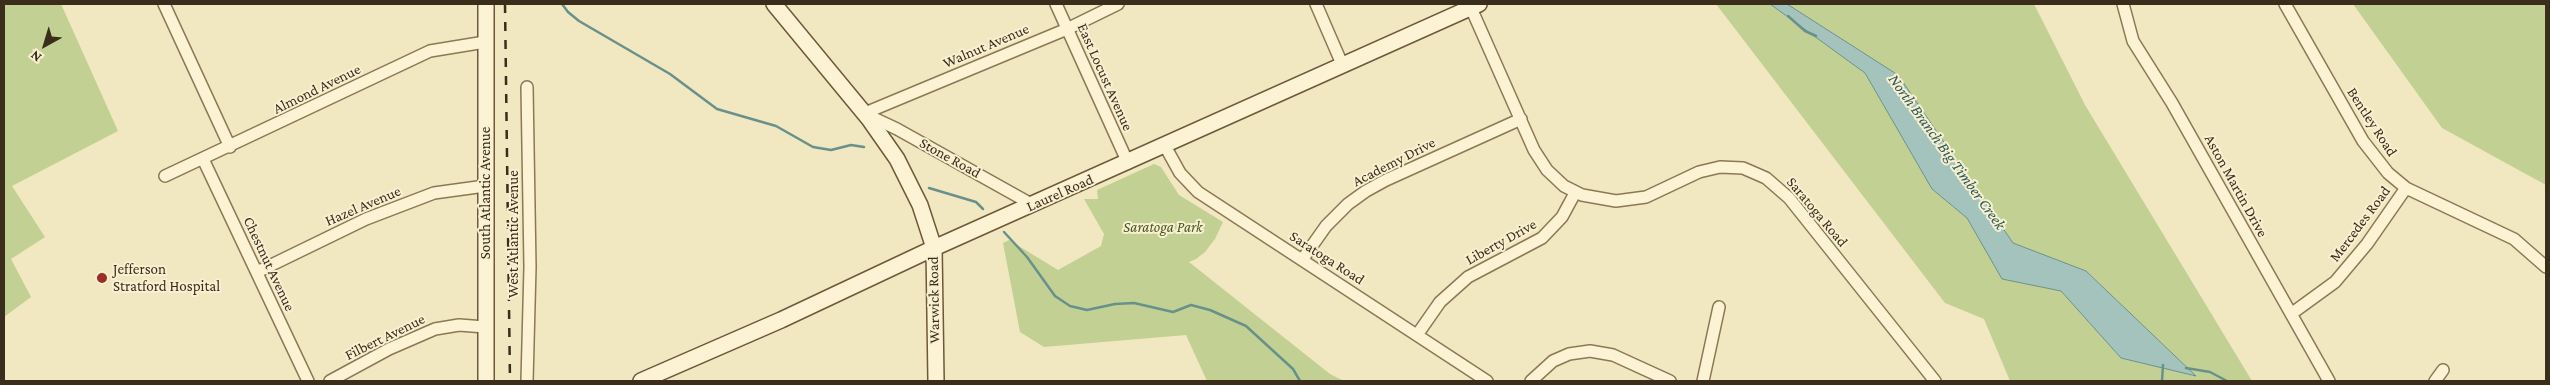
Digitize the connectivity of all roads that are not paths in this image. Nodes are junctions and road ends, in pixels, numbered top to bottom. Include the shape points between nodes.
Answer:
1 (164, 4) edge
2 (486, 4) edge
3 (774, 4) edge
4 (1056, 4) edge
5 (1118, 4) edge
6 (1316, 4) edge
7 (2122, 4) edge
8 (2285, 4) edge
9 (1475, 6) edge
10 (1067, 29) junction
11 (486, 42) junction
12 (1342, 64) junction
13 (527, 87) dead end
14 (865, 114) junction
15 (1521, 119) junction
16 (1165, 146) junction
17 (230, 147) junction
18 (203, 159) junction
19 (1128, 162) junction
20 (165, 176) dead end
21 (485, 186) junction
22 (2406, 188) junction
23 (1575, 193) junction
24 (1033, 204) junction
25 (925, 219) joint
26 (934, 248) junction
27 (1302, 260) junction
28 (2546, 268) edge
29 (257, 272) junction
30 (1719, 307) dead end
31 (2290, 314) junction
32 (485, 327) junction
33 (1417, 335) junction
34 (2443, 370) dead end
35 (1929, 379) edge
36 (308, 381) edge
37 (330, 381) edge
38 (486, 381) edge
39 (527, 381) edge
40 (642, 381) edge
41 (936, 381) edge
42 (1487, 381) edge
43 (1530, 381) edge
44 (1670, 381) edge
45 (1703, 381) edge
46 (2329, 381) edge
47 (2435, 381) edge

1 - 17 street
2 - 11 main road, South Atlantic Avenue
3 - 14 main road, Stone Road
4 - 10 street, East Locust Avenue
5 - 10 street, Walnut Avenue
6 - 12 street
7 - 31 street, Aston Martin Drive via 2132,40 2172,103
8 - 22 street, Bentley Road via 2363,141 2388,173
9 - 12 main road, Laurel Road
9 - 15 street, Saratoga Road
10 - 14 street, Walnut Avenue
10 - 19 street, East Locust Avenue
11 - 17 street, Almond Avenue via 430,51
11 - 21 main road, South Atlantic Avenue
12 - 16 main road, Laurel Road
13 - 39 street, West Atlantic Avenue via 530,267
14 - 24 street, Stone Road
14 - 25 main road, Stone Road via 897,159
15 - 23 street, Saratoga Road via 1543,164 1558,182
15 - 27 street, Academy Drive via 1366,191 1326,226
16 - 19 main road, Laurel Road
16 - 27 street, Saratoga Road via 1180,173 1198,192
17 - 18 street, Almond Avenue
18 - 20 street, Almond Avenue
18 - 29 street, Chestnut Avenue
19 - 24 main road, Laurel Road
21 - 29 street, Hazel Avenue via 434,193 366,219
21 - 32 main road, South Atlantic Avenue
22 - 28 street, Bentley Road via 2514,239
22 - 31 street, Mercedes Road via 2367,244 2335,282
23 - 33 street, Liberty Drive via 1562,217 1542,238 1468,277 1440,302
23 - 35 street, Saratoga Road via 1601,200 1632,200 1713,168 1734,167 1759,174 1789,198
24 - 26 main road, Laurel Road
25 - 26 main road, Warwick Road
26 - 40 main road, Laurel Road
26 - 41 main road, Warwick Road
27 - 33 street, Saratoga Road
29 - 36 street, Chestnut Avenue
30 - 45 street
31 - 46 street, Aston Martin Drive
32 - 37 street, Filbert Avenue via 459,325 435,329
32 - 38 main road, South Atlantic Avenue
33 - 42 street, Saratoga Road
34 - 47 street
43 - 44 street via 1553,361 1569,354 1590,351 1613,355

